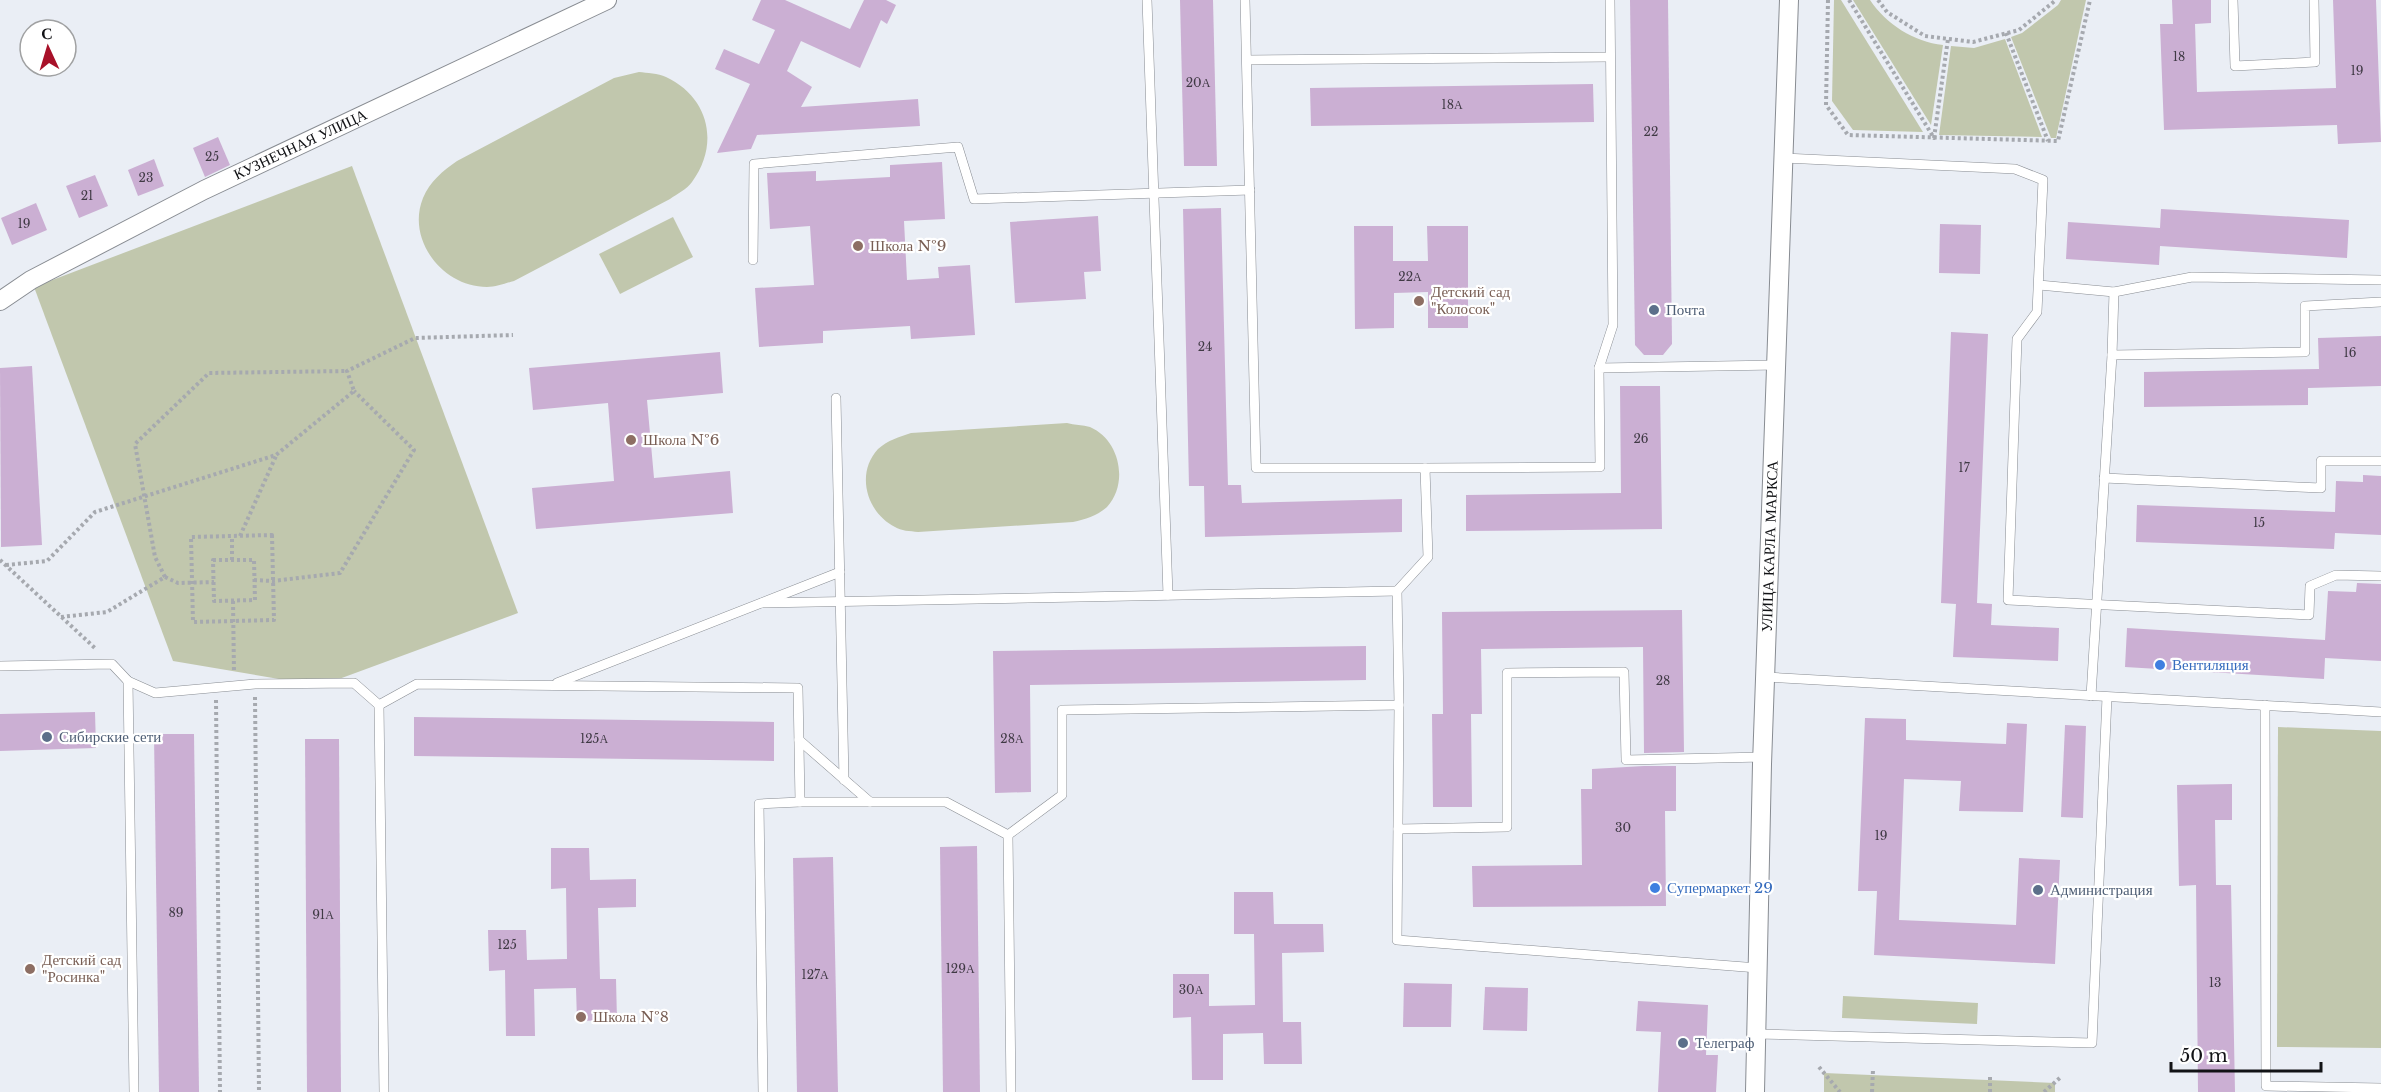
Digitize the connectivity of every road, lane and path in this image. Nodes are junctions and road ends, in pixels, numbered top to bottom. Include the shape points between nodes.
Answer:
1 (607, 0) edge
2 (1147, 0) edge
3 (1245, 0) edge
4 (1610, 0) edge
5 (1789, 0) edge
6 (1828, 0) edge
7 (1849, 0) edge
8 (1878, 0) edge
9 (2056, 0) edge
10 (2090, 0) edge
11 (2233, 0) edge
12 (2314, 0) edge
13 (2006, 33) junction
14 (1948, 39) junction
15 (1610, 57) junction
16 (1247, 60) junction
17 (1934, 138) junction
18 (2048, 141) junction
19 (1784, 158) junction
20 (1250, 190) junction
21 (1154, 194) junction
22 (753, 260) dead end
23 (2381, 280) edge
24 (2038, 285) junction
25 (2114, 292) junction
26 (0, 302) edge
27 (2381, 302) edge
28 (513, 335) dead end
29 (2112, 355) junction
30 (1777, 365) junction
31 (1599, 368) junction
32 (347, 371) junction
33 (354, 391) junction
34 (836, 398) dead end
35 (276, 455) junction
36 (2381, 461) edge
37 (1425, 468) junction
38 (2104, 478) junction
39 (145, 496) junction
40 (232, 536) junction
41 (240, 536) junction
42 (0, 560) edge
43 (232, 560) junction
44 (6, 565) junction
45 (840, 572) junction
46 (2381, 576) edge
47 (165, 577) junction
48 (254, 580) junction
49 (273, 581) junction
50 (214, 582) junction
51 (193, 583) junction
52 (1397, 591) junction
53 (1168, 595) junction
54 (233, 601) junction
55 (840, 601) junction
56 (762, 603) junction
57 (2097, 605) junction
58 (61, 617) junction
59 (233, 621) junction
60 (112, 664) junction
61 (0, 666) edge
62 (1766, 677) junction
63 (128, 681) junction
64 (255, 684) junction
65 (234, 685) junction
66 (552, 686) junction
67 (216, 687) junction
68 (2091, 696) junction
69 (2107, 697) junction
70 (379, 705) junction
71 (1399, 705) junction
72 (2265, 705) junction
73 (2381, 712) edge
74 (799, 740) junction
75 (1764, 758) junction
76 (844, 780) junction
77 (800, 802) junction
78 (870, 802) junction
79 (1398, 829) junction
80 (1008, 836) junction
81 (1758, 968) junction
82 (1757, 1034) junction
83 (1819, 1067) dead end
84 (1873, 1070) dead end
85 (1990, 1075) dead end
86 (2061, 1077) dead end
87 (2381, 1088) edge
88 (134, 1092) edge
89 (220, 1092) edge
90 (260, 1092) edge
91 (384, 1092) edge
92 (763, 1092) edge
93 (1011, 1092) edge
94 (1755, 1092) edge
95 (1840, 1092) edge
96 (1872, 1092) edge
97 (1989, 1092) edge
98 (2044, 1092) edge

1 - 26 street, КУЗНЕЧНАЯ УЛИЦА via 204,190 31,280
2 - 21 lane
3 - 16 lane
4 - 15 lane
5 - 19 street, УЛИЦА КАРЛА МАРКСА
6 - 17 path via 1826,105 1848,135
7 - 17 path
8 - 14 path via 1887,12 1925,36
9 - 13 path via 2019,30
10 - 18 path via 2058,141
11 - 12 lane via 2235,66 2315,62
13 - 14 path via 1973,42
13 - 18 path
14 - 17 path
15 - 16 lane
15 - 31 lane via 1613,325
16 - 20 lane
17 - 18 path
19 - 24 lane via 2015,169 2043,180
19 - 30 street, УЛИЦА КАРЛА МАРКСА
20 - 21 lane
20 - 37 lane via 1256,468
21 - 22 lane via 974,199 958,147 754,164
21 - 53 lane
23 - 25 lane via 2192,277
24 - 25 lane
24 - 57 lane via 2037,312 2017,339 2007,600
25 - 29 lane
27 - 29 lane via 2305,306 2305,352
28 - 32 path via 415,338
29 - 38 lane
30 - 31 lane
30 - 62 street, УЛИЦА КАРЛА МАРКСА
31 - 37 lane via 1600,467
32 - 33 path
32 - 39 path via 209,373 135,444
33 - 35 path
33 - 49 path via 414,450 340,573
34 - 45 lane
35 - 39 path
35 - 41 path
36 - 38 lane via 2321,461 2321,488
37 - 52 lane via 1428,557
38 - 57 lane
39 - 44 path via 96,512 47,561
39 - 47 path via 155,557
40 - 41 path
40 - 43 path
40 - 51 path via 191,537
41 - 49 path via 272,535
42 - 44 path
43 - 48 path via 254,560
43 - 50 path via 213,560
44 - 58 path
45 - 55 lane
45 - 56 lane
46 - 57 lane via 2336,575 2310,586 2309,615
47 - 51 path via 178,583
47 - 58 path via 107,612
48 - 49 path
48 - 54 path via 255,600
49 - 59 path via 274,620
50 - 51 path
50 - 54 path via 214,601
51 - 59 path via 193,622
52 - 53 lane
52 - 71 lane
53 - 55 lane
54 - 59 path
55 - 56 lane
55 - 76 lane
56 - 66 lane
57 - 68 lane
58 - 60 path
59 - 65 path
60 - 61 lane
60 - 63 lane
62 - 68 lane
62 - 75 street, УЛИЦА КАРЛА МАРКСА
63 - 67 lane via 155,693
63 - 88 lane
64 - 65 lane
64 - 70 lane via 354,683
64 - 90 path
65 - 67 lane
66 - 70 lane via 417,684
66 - 74 lane via 798,688
67 - 89 path
68 - 69 lane
69 - 72 lane
69 - 82 lane via 2092,1043
70 - 91 lane
71 - 79 lane
71 - 80 lane via 1062,710 1062,795
72 - 73 lane
72 - 87 lane via 2266,1086
74 - 76 lane
74 - 77 lane
75 - 79 lane via 1626,760 1624,672 1507,673 1507,827
75 - 81 street, УЛИЦА КАРЛА МАРКСА
76 - 78 lane
77 - 78 lane
77 - 92 lane via 759,804
78 - 80 lane via 946,802
79 - 81 lane via 1397,940
80 - 93 lane
81 - 82 street, УЛИЦА КАРЛА МАРКСА
82 - 94 street, УЛИЦА КАРЛА МАРКСА
83 - 95 path
84 - 96 path
85 - 97 path
86 - 98 path

